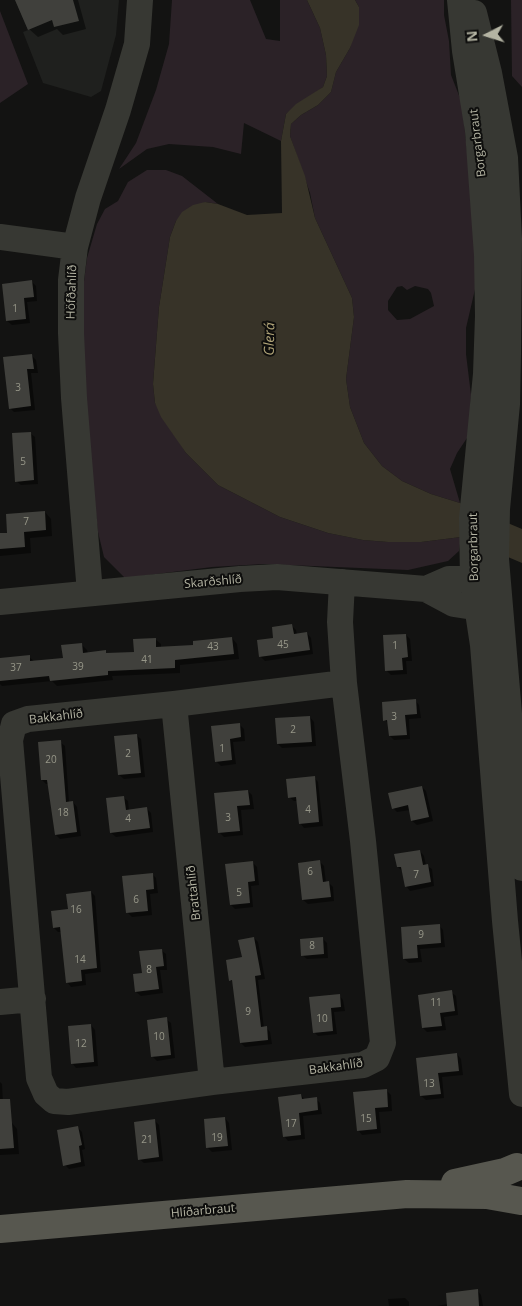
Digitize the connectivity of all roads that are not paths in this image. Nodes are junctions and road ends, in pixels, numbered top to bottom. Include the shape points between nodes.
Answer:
1 (140, 0) edge
2 (460, 0) edge
3 (473, 0) edge
4 (0, 237) edge
5 (75, 246) junction
6 (506, 315) edge
7 (485, 567) junction
8 (342, 582) junction
9 (426, 589) junction
10 (90, 592) junction
11 (0, 602) edge
12 (489, 609) junction
13 (344, 683) junction
14 (174, 704) junction
15 (522, 868) edge
16 (33, 999) junction
17 (0, 1002) edge
18 (518, 1033) edge
19 (212, 1082) junction
20 (522, 1094) edge
21 (520, 1164) edge
22 (407, 1194) junction
23 (522, 1202) edge
24 (0, 1229) edge

1 - 5 street, Höfðahlíð via 137,44
2 - 6 street, Borgarbraut via 478,131 488,255
3 - 6 street, Borgarbraut via 505,158 509,239
4 - 5 street
5 - 10 street, Höfðahlíð via 71,333
6 - 7 street, Borgarbraut via 486,374 491,445 473,509
7 - 9 street, Skarðshlíð
7 - 12 street, Borgarbraut
8 - 9 street, Skarðshlíð
8 - 10 street, Skarðshlíð via 268,578
8 - 13 street, Bakkahlíð via 340,622
9 - 12 street, Skarðshlíð via 454,604
10 - 11 street, Skarðshlíð
12 - 15 street, Borgarbraut
12 - 18 street, Borgarbraut via 483,645
13 - 14 street, Bakkahlíð
13 - 19 street, Bakkahlíð via 383,1043 377,1058 363,1066
14 - 16 street, Bakkahlíð via 28,719 14,724 10,740
14 - 19 street, Brattahlíð
16 - 17 street
16 - 19 street, Bakkahlíð via 39,1078 46,1094 54,1101 68,1102
18 - 20 street, Borgarbraut
21 - 22 main road, Hlíðarbraut via 504,1172
21 - 23 main road via 514,1185
22 - 23 main road, Hlíðarbraut via 487,1195
22 - 24 main road, Hlíðarbraut

